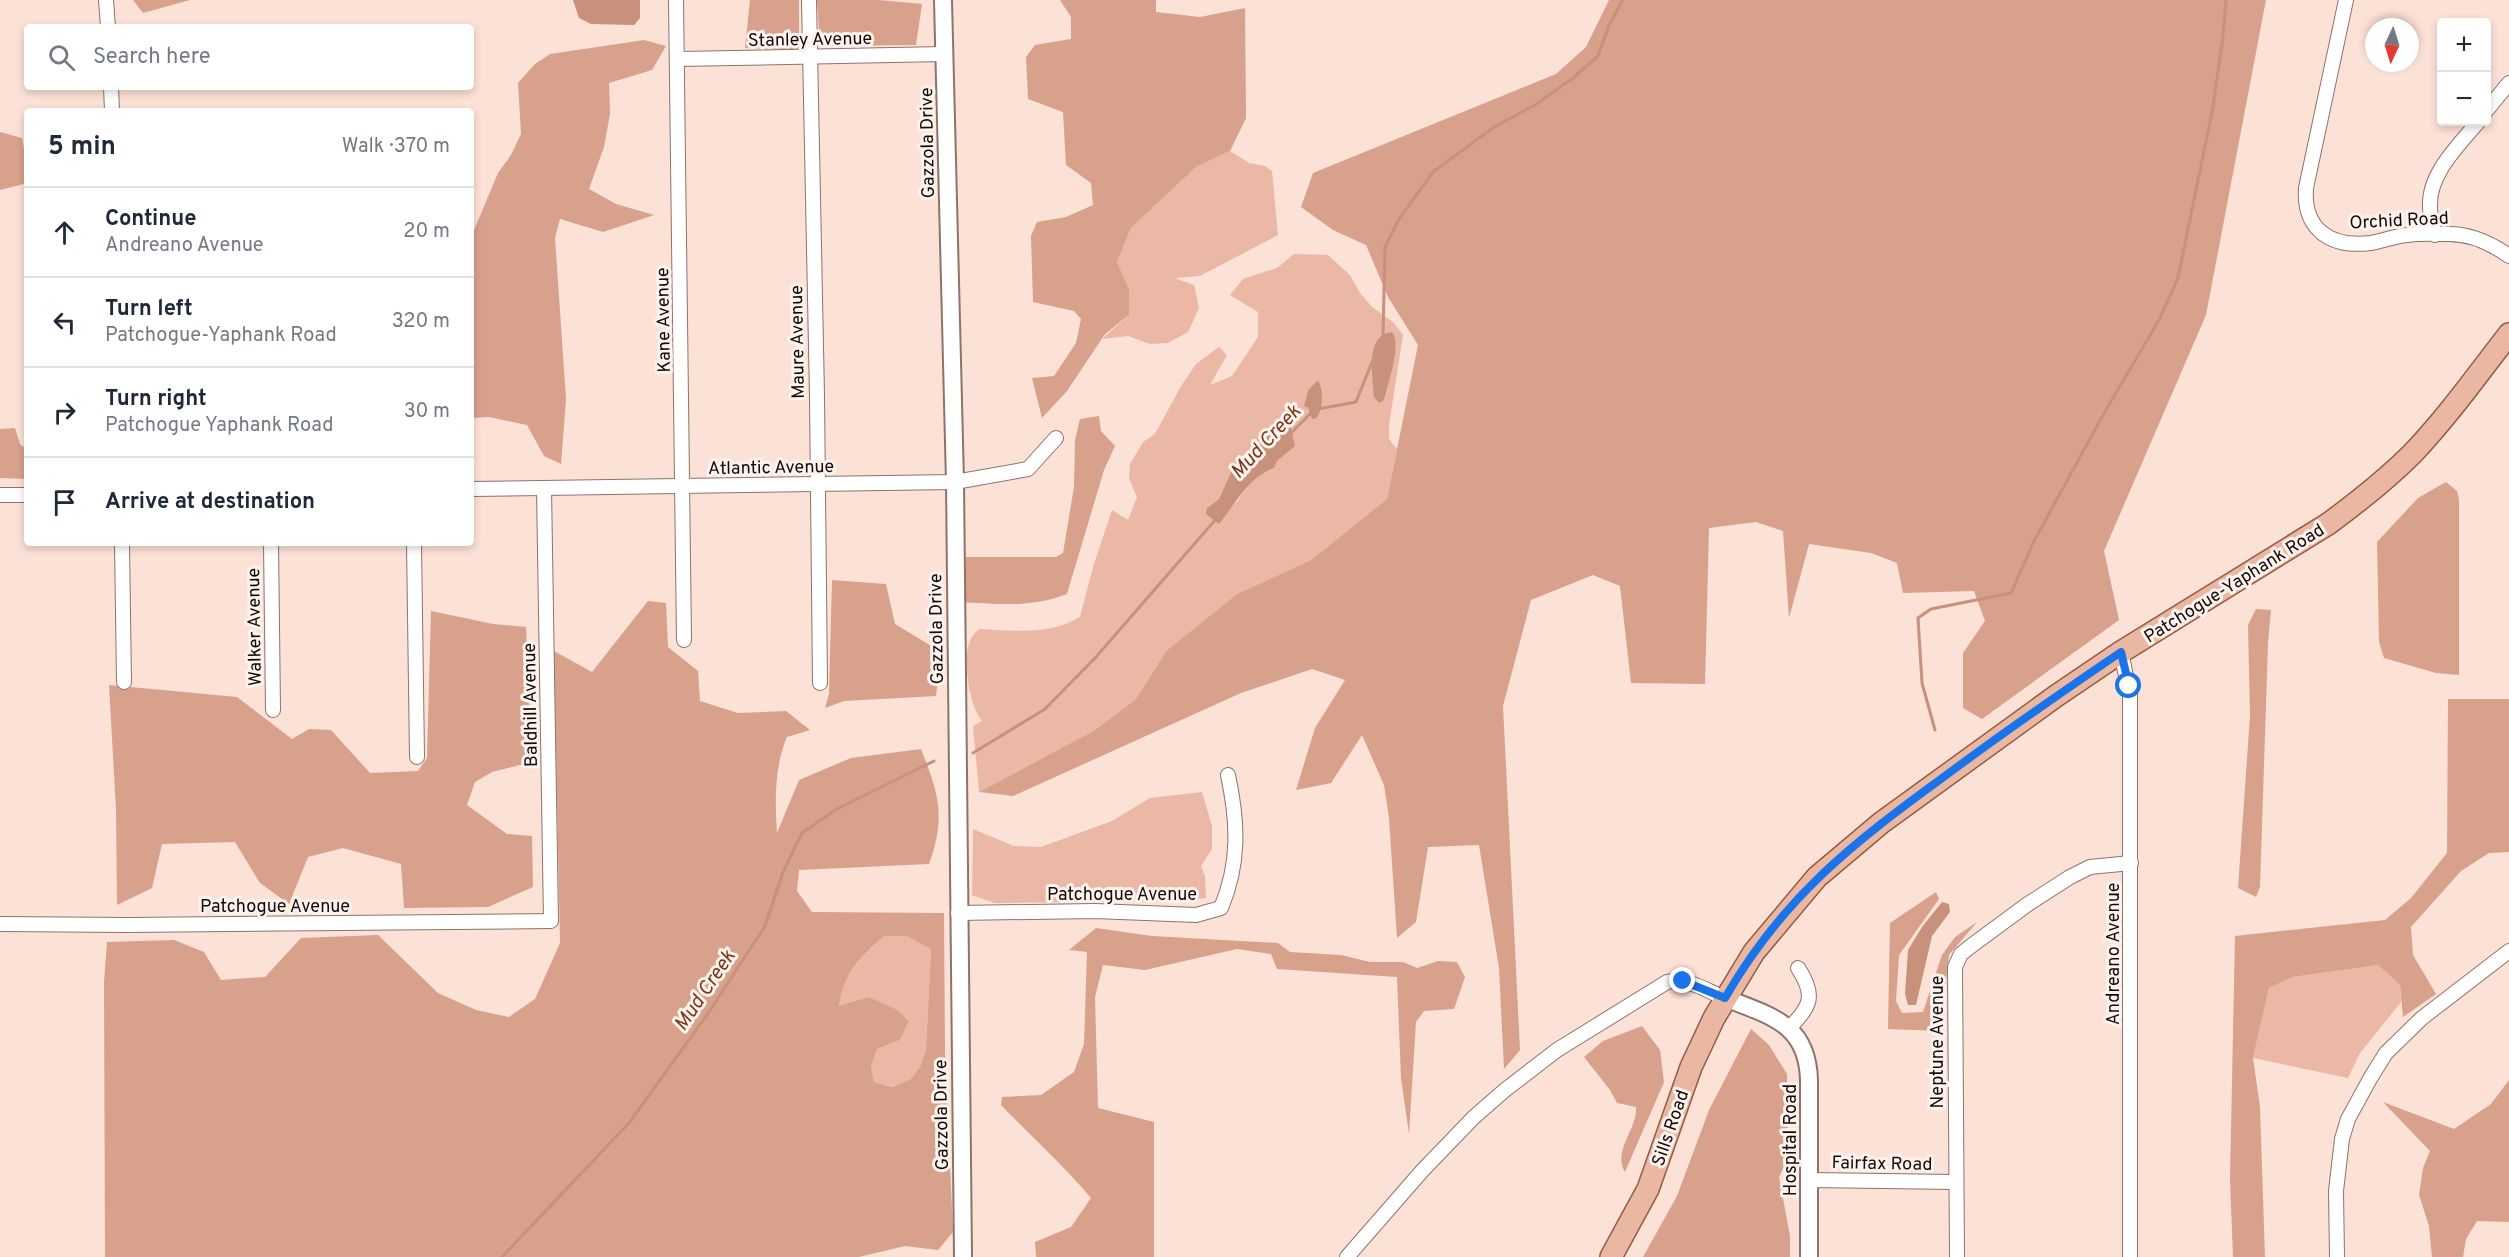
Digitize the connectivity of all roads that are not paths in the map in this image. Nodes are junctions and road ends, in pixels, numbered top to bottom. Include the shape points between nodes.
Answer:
1 (106, 0) edge
2 (676, 0) edge
3 (809, 0) edge
4 (943, 0) edge
5 (2346, 0) edge
6 (108, 24) edge
7 (945, 54) junction
8 (677, 58) junction
9 (809, 58) junction
10 (2509, 83) edge
11 (111, 90) edge
12 (2491, 106) edge
13 (112, 108) edge
14 (2475, 126) edge
15 (2435, 235) junction
16 (2509, 256) edge
17 (2509, 334) edge
18 (1056, 438) dead end
19 (955, 482) junction
20 (817, 484) junction
21 (683, 486) junction
22 (544, 488) junction
23 (474, 489) edge
24 (0, 495) edge
25 (24, 495) edge
26 (122, 546) edge
27 (271, 546) edge
28 (414, 546) edge
29 (684, 640) dead end
30 (2121, 652) junction
31 (124, 682) dead end
32 (820, 683) dead end
33 (273, 710) dead end
34 (417, 757) dead end
35 (1228, 775) dead end
36 (2131, 863) junction
37 (958, 913) junction
38 (551, 921) joint
39 (0, 924) edge
40 (2509, 951) edge
41 (1798, 968) dead end
42 (1725, 998) junction
43 (1789, 1028) junction
44 (1810, 1180) junction
45 (1955, 1182) junction
46 (963, 1257) edge
47 (1347, 1257) edge
48 (1611, 1257) edge
49 (1809, 1257) edge
50 (1957, 1257) edge
51 (2130, 1257) edge
52 (2337, 1257) edge

1 - 6 street
2 - 8 street, Kane Avenue
3 - 9 street, Maure Avenue
4 - 7 street, Gazzola Drive
5 - 15 street, Orchid Road via 2306,188 2308,214 2314,227 2328,237 2350,244
7 - 9 street, Stanley Avenue
7 - 19 street, Gazzola Drive
8 - 9 street, Stanley Avenue
8 - 21 street, Kane Avenue
9 - 20 street, Maure Avenue
10 - 12 street
11 - 13 street
14 - 15 street via 2434,183 2430,207
15 - 16 street, Orchid Road via 2463,236 2488,243
17 - 30 main road, Patchogue-Yaphank Road via 2439,424 2370,492 2328,524
18 - 19 street, Atlantic Avenue via 1028,469
19 - 20 street, Atlantic Avenue
19 - 37 street, Gazzola Drive
20 - 21 street, Atlantic Avenue
20 - 32 street, Maure Avenue
21 - 22 street, Atlantic Avenue
21 - 29 street, Kane Avenue
22 - 23 street, Atlantic Avenue
22 - 38 street, Baldhill Avenue
24 - 25 street
26 - 31 street
27 - 33 street, Walker Avenue
28 - 34 street
30 - 36 street, Andreano Avenue via 2130,695
30 - 42 main road, Patchogue-Yaphank Road via 2000,735 1848,849 1805,890 1768,934
35 - 37 street, Patchogue Avenue via 1236,813 1236,840 1230,886 1221,908 1196,915 1095,911
36 - 45 street, Neptune Avenue via 2090,867 2070,877 1961,954 1955,967
36 - 51 street, Andreano Avenue
37 - 46 street, Gazzola Drive
38 - 39 street, Patchogue Avenue
40 - 52 street via 2422,1018 2386,1053 2371,1077 2348,1119 2342,1140 2336,1191
41 - 43 street via 1807,984 1809,1004
42 - 43 street, Hospital Road
42 - 47 street via 1689,982 1667,982 1557,1050 1474,1117
42 - 48 main road, Sills Road via 1691,1067 1648,1189
43 - 44 street, Hospital Road via 1808,1061
44 - 45 street, Fairfax Road
44 - 49 street, Hospital Road
45 - 50 street, Neptune Avenue

